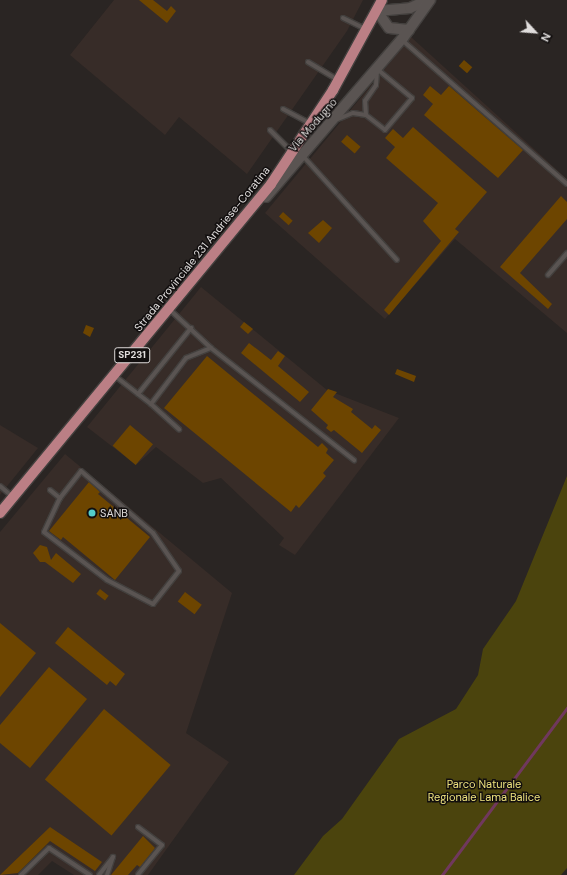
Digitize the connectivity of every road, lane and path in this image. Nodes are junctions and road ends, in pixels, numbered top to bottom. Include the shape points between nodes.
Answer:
1 (382, 0) edge
2 (407, 0) edge
3 (429, 0) edge
4 (418, 5) junction
5 (377, 11) junction
6 (343, 18) dead end
7 (367, 29) junction
8 (409, 30) junction
9 (401, 40) junction
10 (308, 62) dead end
11 (377, 69) junction
12 (338, 80) junction
13 (283, 110) dead end
14 (366, 115) junction
15 (333, 120) junction
16 (311, 124) junction
17 (270, 130) dead end
18 (298, 154) junction
19 (567, 184) edge
20 (567, 253) edge
21 (398, 260) dead end
22 (548, 275) dead end
23 (169, 309) junction
24 (190, 328) junction
25 (211, 348) junction
26 (114, 375) junction
27 (138, 394) junction
28 (152, 404) junction
29 (179, 429) dead end
30 (354, 460) dead end
31 (0, 486) edge
32 (50, 490) dead end
33 (13, 498) junction
34 (60, 498) junction
35 (0, 514) edge
36 (138, 826) dead end
37 (21, 875) edge
38 (90, 875) edge
39 (98, 875) edge
40 (107, 875) edge
41 (138, 875) edge

1 - 5 main road, Strada Provinciale 231 Andriese-Coratina / SP231
2 - 4 street
3 - 4 street, Via Modugno
3 - 8 street, Via Modugno
4 - 5 street, Via Modugno
5 - 7 main road, Strada Provinciale 231 Andriese-Coratina / SP231
5 - 8 street via 389,28
6 - 7 lane
7 - 12 main road, Strada Provinciale 231 Andriese-Coratina / SP231
8 - 9 street, Via Modugno
9 - 11 street, Via Modugno
9 - 19 lane
10 - 12 lane
11 - 14 lane via 376,85 365,101
11 - 14 lane via 412,98 385,130
11 - 15 street, Via Modugno
12 - 16 main road, Strada Provinciale 231 Andriese-Coratina / SP231
13 - 16 lane
14 - 15 lane via 353,114
15 - 18 street, Via Modugno
16 - 18 main road, Strada Provinciale 231 Andriese-Coratina / SP231
17 - 18 lane
18 - 21 lane
18 - 23 main road, Strada Provinciale 231 Andriese-Coratina / SP231
20 - 22 lane
23 - 24 lane
23 - 26 main road, Strada Provinciale 231 Andriese-Coratina / SP231
24 - 25 lane
24 - 27 lane
25 - 28 lane via 186,358
25 - 30 lane
26 - 27 lane
26 - 33 main road, Strada Provinciale 231 Andriese-Coratina / SP231
27 - 28 lane
28 - 29 lane
31 - 33 lane
32 - 34 lane
33 - 35 main road, Strada Provinciale 231 Andriese-Coratina / SP231
34 - 34 lane via 81,471 153,533 179,571 153,604 107,580 44,532
36 - 41 lane via 162,845
37 - 38 lane via 49,848
39 - 40 lane via 114,857

